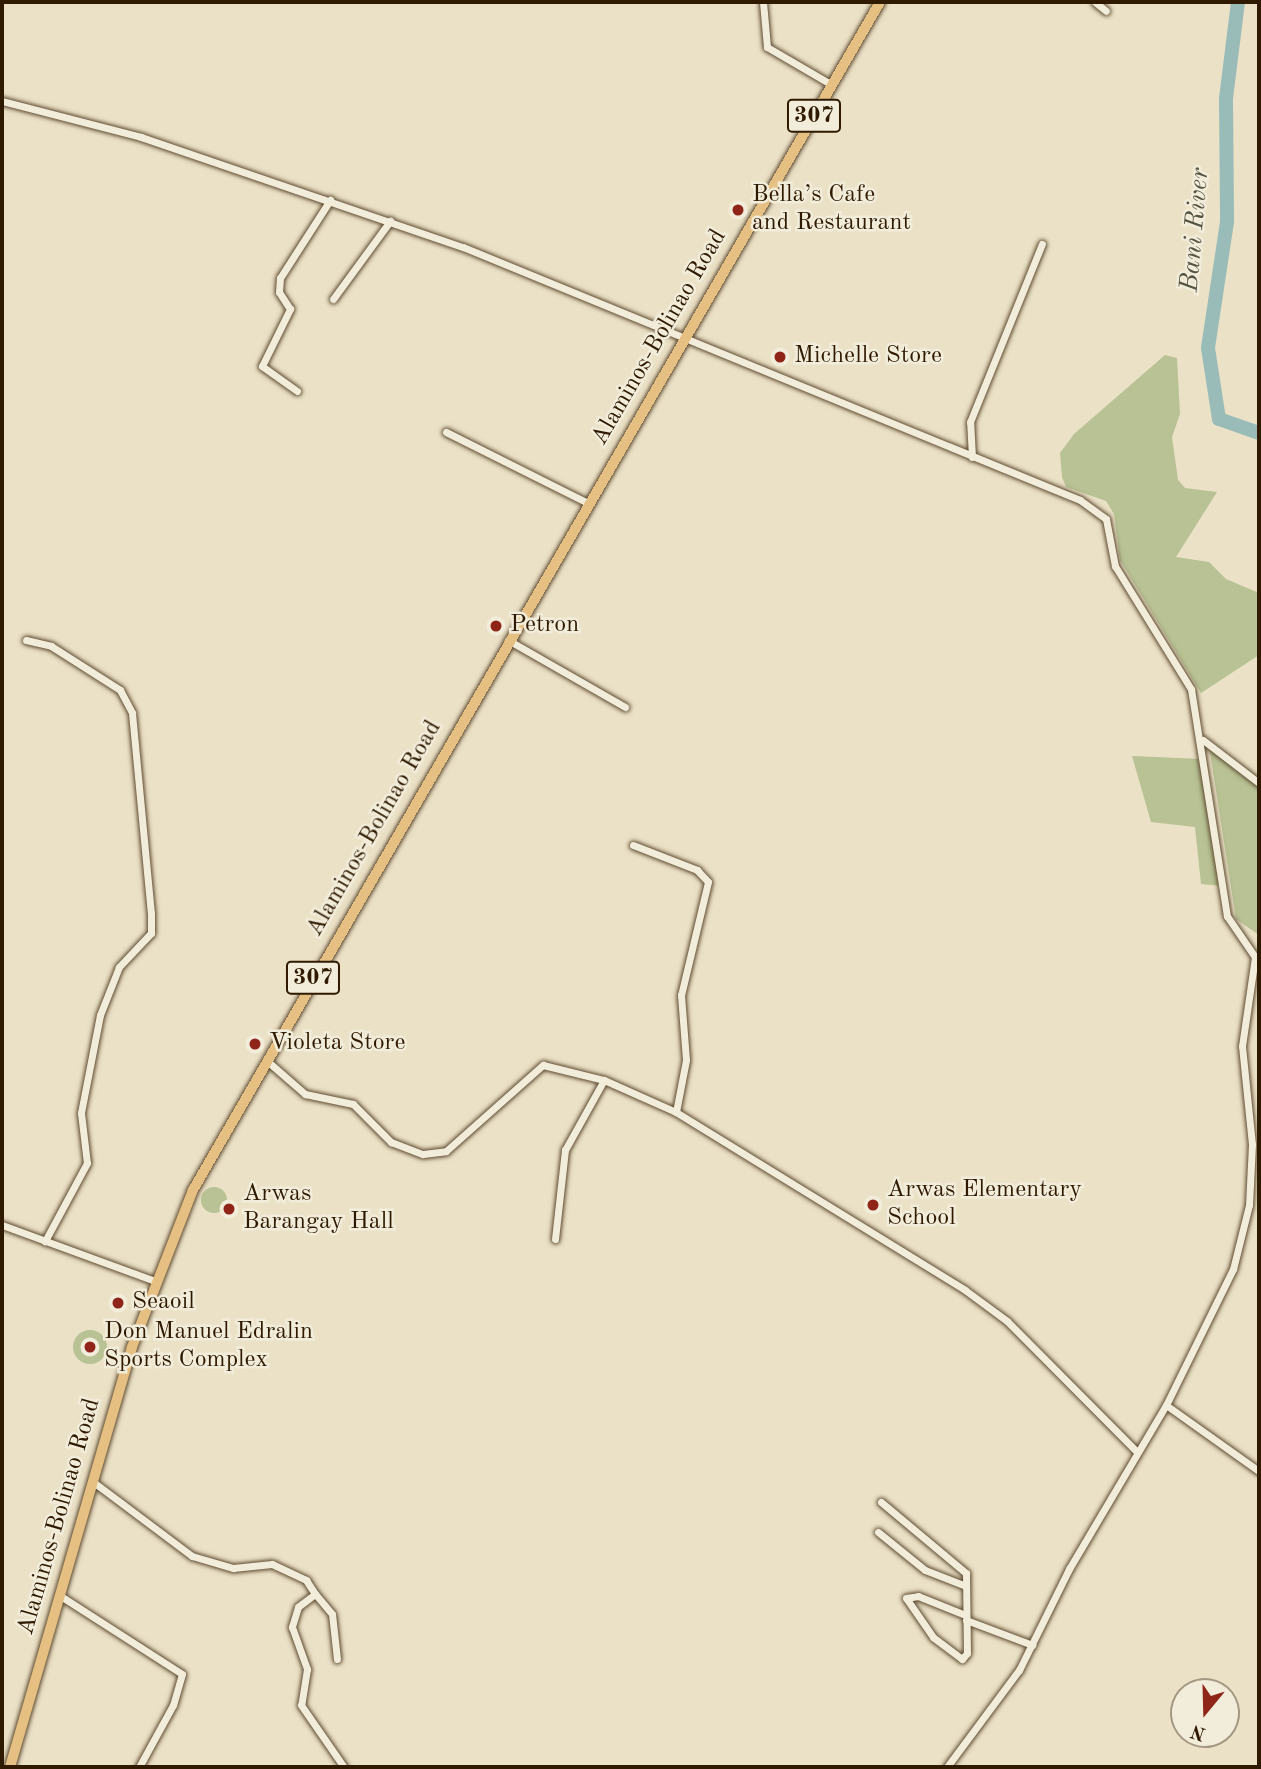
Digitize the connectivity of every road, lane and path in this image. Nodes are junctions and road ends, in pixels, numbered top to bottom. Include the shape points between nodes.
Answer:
1 (763, 2) edge
2 (880, 2) edge
3 (1095, 2) edge
4 (1106, 11) dead end
5 (832, 86) junction
6 (2, 101) edge
7 (330, 200) junction
8 (390, 222) junction
9 (1042, 244) dead end
10 (332, 299) dead end
11 (684, 340) junction
12 (297, 391) dead end
13 (446, 432) dead end
14 (972, 457) junction
15 (588, 503) junction
16 (26, 640) dead end
17 (508, 640) junction
18 (625, 707) dead end
19 (1203, 740) junction
20 (1259, 783) edge
21 (633, 845) dead end
22 (266, 1060) junction
23 (604, 1080) junction
24 (676, 1112) junction
25 (2, 1226) edge
26 (555, 1239) dead end
27 (45, 1241) junction
28 (155, 1281) junction
29 (1166, 1405) junction
30 (1137, 1452) junction
31 (1259, 1471) edge
32 (92, 1480) junction
33 (881, 1502) dead end
34 (878, 1532) dead end
35 (966, 1586) junction
36 (315, 1594) junction
37 (59, 1595) junction
38 (965, 1618) junction
39 (1032, 1645) junction
40 (337, 1659) dead end
41 (10, 1767) edge
42 (139, 1767) edge
43 (344, 1767) edge
44 (947, 1767) edge

1 - 5 street via 767,47
2 - 5 main road, Alaminos-Bolinao Road / 307
3 - 4 street
5 - 11 main road, Alaminos-Bolinao Road / 307
6 - 7 street via 141,137
7 - 8 street
7 - 12 street via 280,278 279,292 290,309 262,366
8 - 10 street
8 - 11 street
9 - 14 street via 970,422
11 - 14 street
11 - 15 main road, Alaminos-Bolinao Road / 307
13 - 15 street
14 - 19 street via 1101,511 1115,566 1191,689
15 - 17 main road, Alaminos-Bolinao Road / 307
16 - 27 street via 51,646 125,698 138,733 138,813 151,913 151,933 119,967 100,1015 81,1113 87,1163
17 - 18 street
17 - 22 main road, Alaminos-Bolinao Road / 307
19 - 20 street
19 - 29 street via 1227,916 1255,957 1242,1046 1252,1176 1233,1269
21 - 24 street via 697,870 708,882 681,995 686,1060
22 - 23 street via 305,1094 353,1104 391,1142 423,1154 446,1151 543,1065
22 - 28 main road, Alaminos-Bolinao Road / 307 via 193,1191
23 - 24 street
23 - 26 street via 565,1150
24 - 30 street via 976,1297
25 - 27 street
27 - 28 street
28 - 32 main road, Alaminos-Bolinao Road / 307
29 - 30 street
29 - 31 street
30 - 39 street
32 - 36 street via 192,1556 233,1568 272,1564 306,1580
32 - 37 main road, Alaminos-Bolinao Road / 307
33 - 35 street via 961,1567
34 - 35 street via 925,1570
35 - 38 street
36 - 40 street via 332,1614
36 - 43 street via 298,1607 292,1627 307,1669 301,1705
37 - 41 main road, Alaminos-Bolinao Road / 307
37 - 42 street via 182,1674 173,1705
38 - 38 street via 911,1593 906,1598 933,1637 962,1659
38 - 39 street
39 - 44 street

